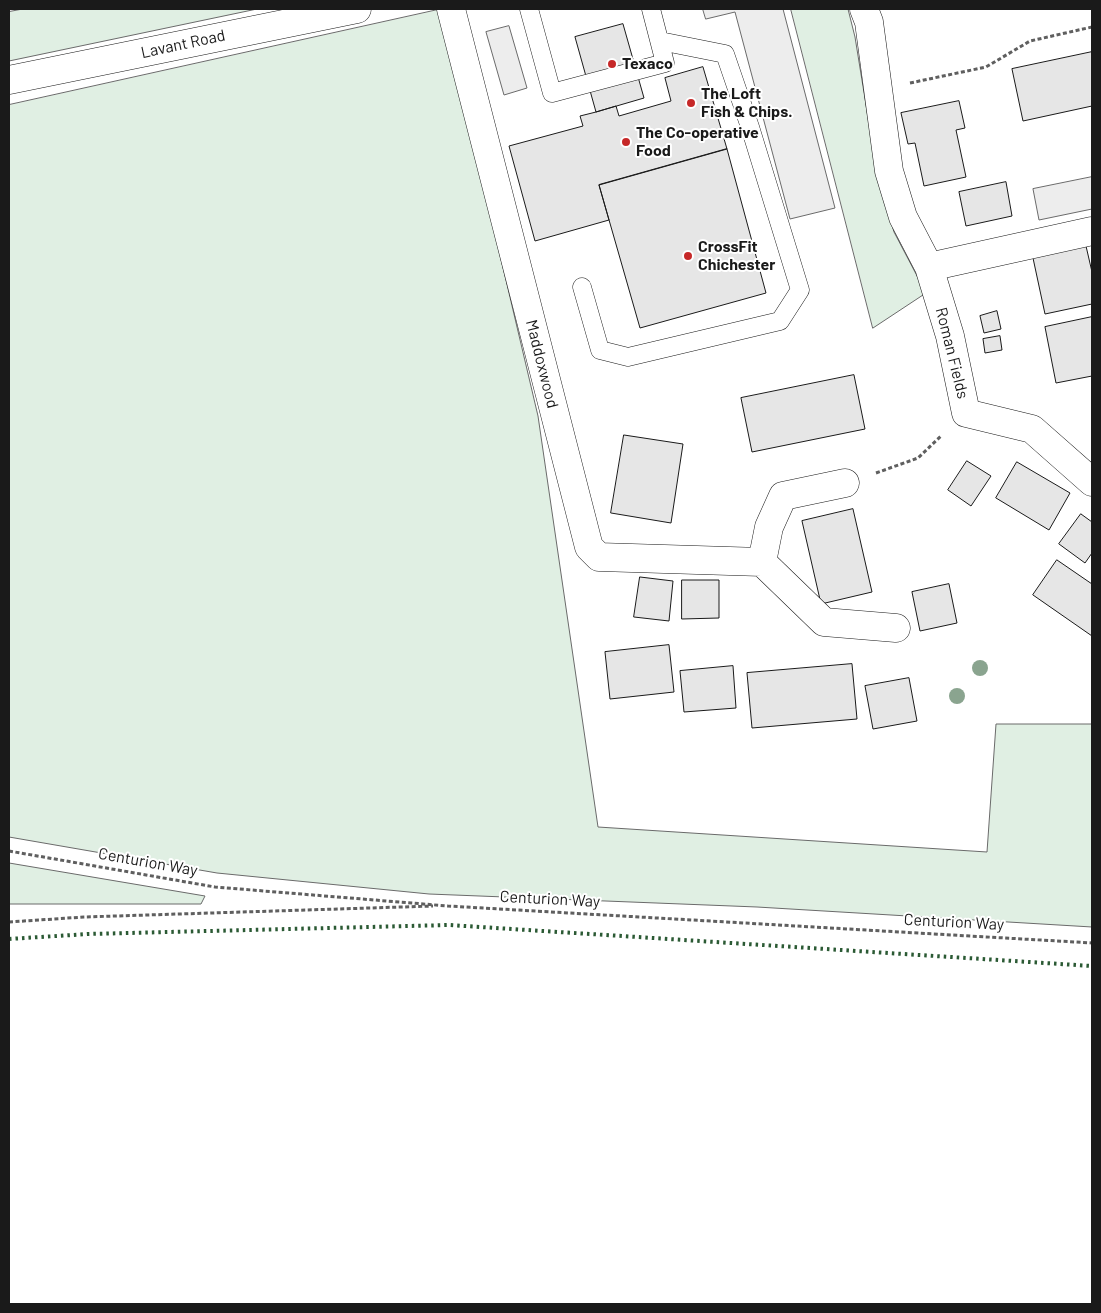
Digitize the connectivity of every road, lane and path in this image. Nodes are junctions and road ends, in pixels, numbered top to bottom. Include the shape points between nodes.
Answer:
1 (357, 9) edge
2 (451, 9) edge
3 (529, 9) edge
4 (652, 9) edge
5 (864, 9) edge
6 (1092, 27) edge
7 (660, 41) junction
8 (9, 80) edge
9 (878, 89) junction
10 (1092, 231) edge
11 (929, 267) junction
12 (582, 287) dead end
13 (966, 412) junction
14 (1092, 482) edge
15 (845, 483) joint
16 (762, 562) junction
17 (896, 628) dead end
18 (9, 851) edge
19 (448, 906) junction
20 (9, 922) edge
21 (1092, 943) edge

1 - 8 street, Lavant Road
2 - 16 street, Maddoxwood via 589,547 600,556
3 - 7 lane via 552,92 665,63
4 - 7 lane
5 - 9 street, Roman Fields
6 - 9 path via 1030,41 986,67
7 - 12 lane via 725,54 800,290 780,321 628,357 600,350
9 - 11 street, Roman Fields via 889,171 903,217
10 - 11 street
11 - 13 street, Roman Fields via 950,336
13 - 14 street, Roman Fields via 1032,429
13 - 15 path via 918,458
15 - 16 street via 783,496 769,527
16 - 17 street via 824,622
18 - 19 path, Centurion Way via 215,887
19 - 20 path
19 - 21 path, Centurion Way

